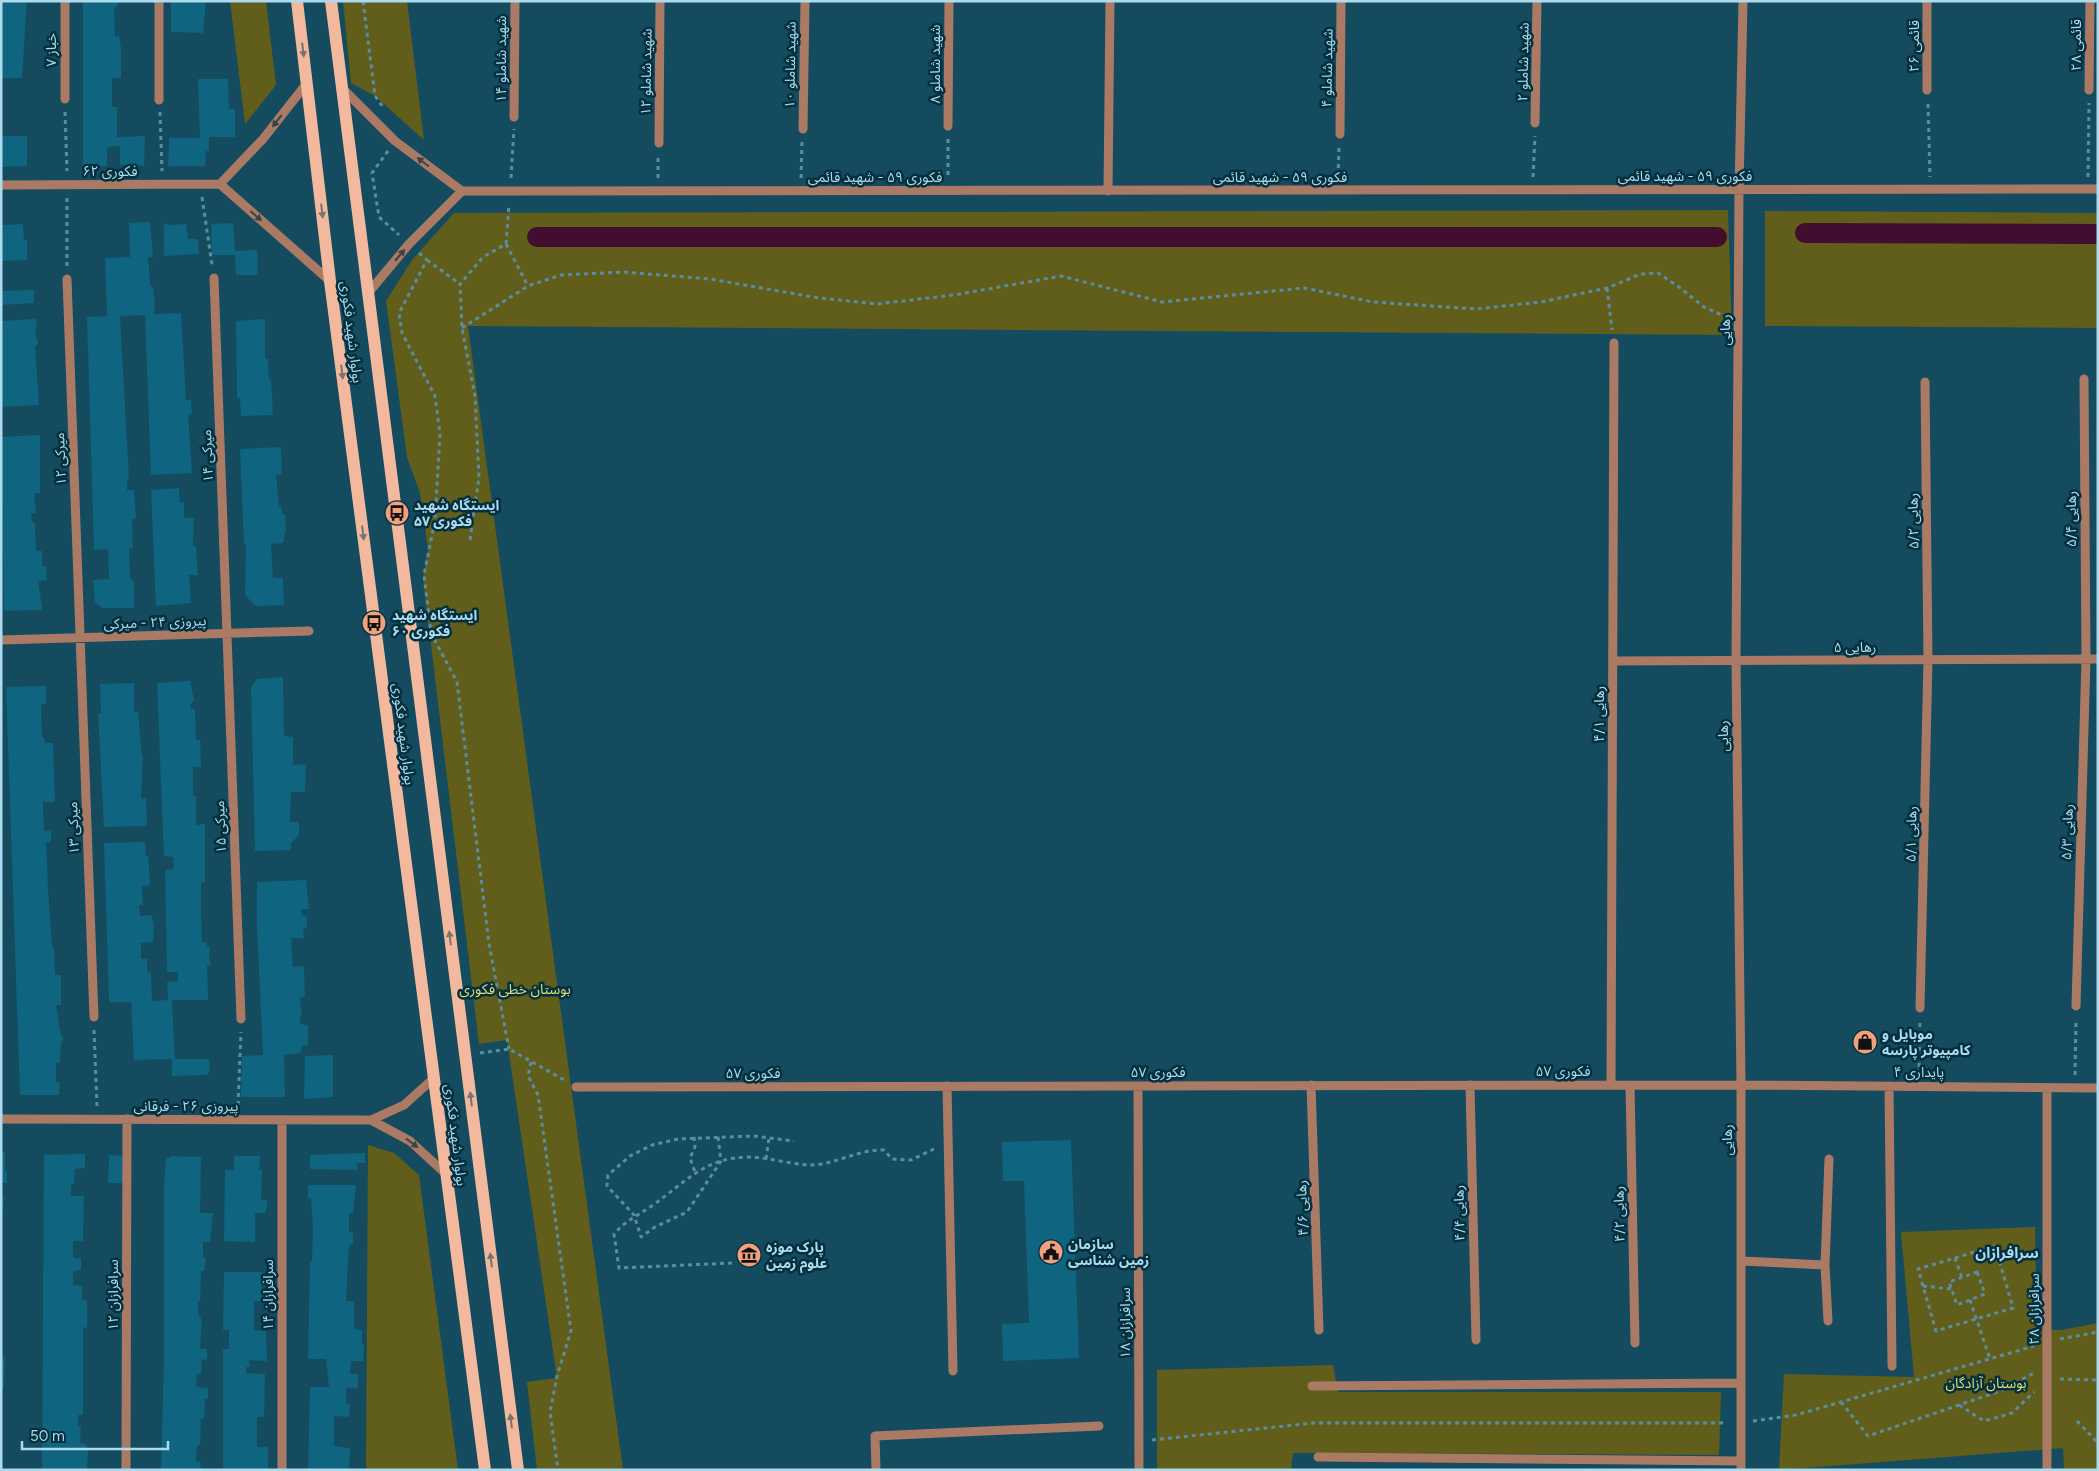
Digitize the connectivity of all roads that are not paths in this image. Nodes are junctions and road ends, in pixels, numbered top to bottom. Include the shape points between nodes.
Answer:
1 (65, 1) edge
2 (159, 1) edge
3 (297, 1) edge
4 (331, 1) edge
5 (515, 1) edge
6 (660, 1) edge
7 (805, 1) edge
8 (949, 1) edge
9 (1110, 1) edge
10 (1341, 1) edge
11 (1537, 1) edge
12 (1743, 1) edge
13 (1927, 1) edge
14 (2090, 1) edge
15 (307, 83) junction
16 (341, 87) junction
17 (1928, 90) road end
18 (2089, 90) road end
19 (64, 99) road end
20 (159, 100) road end
21 (514, 117) road end
22 (1536, 122) road end
23 (948, 126) road end
24 (802, 129) road end
25 (1340, 134) road end
26 (658, 143) road end
27 (220, 184) junction
28 (1, 185) edge
29 (2098, 189) edge
30 (1739, 190) junction
31 (462, 191) junction
32 (1108, 191) junction
33 (214, 278) road end
34 (67, 279) road end
35 (330, 281) junction
36 (369, 292) junction
37 (1614, 343) road end
38 (2084, 379) dead end
39 (1925, 382) dead end
40 (309, 631) dead end
41 (227, 634) junction
42 (80, 638) junction
43 (1, 640) edge
44 (2086, 659) junction
45 (2098, 659) edge
46 (1928, 660) junction
47 (1613, 661) junction
48 (1736, 661) junction
49 (2076, 1006) road end
50 (1920, 1008) road end
51 (94, 1017) road end
52 (241, 1019) road end
53 (434, 1078) junction
54 (1312, 1085) junction
55 (1470, 1085) junction
56 (1611, 1085) junction
57 (1630, 1085) junction
58 (1741, 1085) junction
59 (947, 1086) junction
60 (1138, 1086) junction
61 (1889, 1086) junction
62 (576, 1087) road end
63 (2047, 1088) junction
64 (2098, 1088) edge
65 (1, 1119) edge
66 (127, 1119) junction
67 (282, 1120) junction
68 (371, 1120) junction
69 (1829, 1159) dead end
70 (446, 1174) junction
71 (1740, 1261) junction
72 (1825, 1264) junction
73 (1828, 1321) dead end
74 (1319, 1330) dead end
75 (1476, 1340) dead end
76 (1635, 1343) dead end
77 (1892, 1366) dead end
78 (953, 1371) dead end
79 (1740, 1382) junction
80 (1312, 1386) dead end
81 (1099, 1426) dead end
82 (1318, 1457) dead end
83 (1741, 1466) edge
84 (126, 1470) edge
85 (282, 1470) edge
86 (485, 1470) edge
87 (518, 1470) edge
88 (876, 1470) edge
89 (1139, 1470) edge
90 (2047, 1470) edge

1 - 19 street, خباز ۷
2 - 20 street
3 -> 15 main road, بولوار شهید فکوری
4 - 16 main road, بولوار شهید فکوری
5 - 21 street, شهید شاملو ۱۴
6 - 26 street, شهید شاملو ۱۲
7 - 24 street, شهید شاملو ۱۰
8 - 23 street, شهید شاملو ۸
9 - 32 street
10 - 25 street, شهید شاملو ۴
11 - 22 street, شهید شاملو ۲
12 - 30 street, رهایی
13 - 17 street, قائمی ۲۶
14 - 18 street, قائمی ۲۸
15 -> 27 street via 263,139
15 -> 35 main road, بولوار شهید فکوری
31 -> 16 street via 394,141
16 - 36 main road, بولوار شهید فکوری
27 - 28 street, فکوری ۶۲
27 -> 35 street
29 - 30 street, فکوری ۵۹ - شهید قائمی
30 - 32 street, فکوری ۵۹ - شهید قائمی
30 - 48 street, رهایی
31 - 32 street, فکوری ۵۹ - شهید قائمی
36 -> 31 street via 409,244
33 - 41 street, میرکی ۱۴
34 - 42 street, میرکی ۱۲
35 -> 53 main road, بولوار شهید فکوری
87 -> 36 main road, بولوار شهید فکوری
37 - 47 street, رهایی ۴/۱
38 - 44 street, رهایی ۵/۴
39 - 46 street, رهایی ۵/۲
40 - 41 street, پیروزی ۲۴ - میرکی
41 - 42 street, پیروزی ۲۴ - میرکی
41 - 52 street, میرکی ۱۵
42 - 43 street, پیروزی ۲۴ - میرکی
42 - 51 street, میرکی ۱۳
44 - 45 street, رهایی ۵
44 - 46 street, رهایی ۵
44 - 49 street, رهایی ۵/۳
46 - 48 street, رهایی ۵
46 - 50 street, رهایی ۵/۱
47 - 48 street, رهایی ۵
47 - 56 street, رهایی ۴/۱
48 - 58 street, رهایی
53 - 68 street via 404,1105
53 - 70 main road, بولوار شهید فکوری
54 - 55 street, فکوری ۵۷
54 - 60 street, فکوری ۵۷
54 - 74 street, رهایی ۴/۶
55 - 56 street, فکوری ۵۷
55 - 75 street, رهایی ۴/۴
56 - 57 street, فکوری ۵۷
57 - 58 street, فکوری ۵۷
57 - 76 street, رهایی ۴/۲
58 - 61 street, پایداری ۴
58 - 71 street, رهایی
59 - 60 street, فکوری ۵۷
59 - 62 street, فکوری ۵۷
59 - 78 street
60 - 89 street, سرافرازان ۱۸
61 - 63 street, پایداری ۴
61 - 77 street
63 - 64 street, پایداری ۴
63 - 90 street, سرافرازان ۲۸
65 - 66 street, پیروزی ۲۶ - فرقانی
66 - 67 street, پیروزی ۲۶ - فرقانی
66 - 84 street, سرافرازان ۱۲
67 - 68 street, پیروزی ۲۶ - فرقانی
67 - 85 street, سرافرازان ۱۴
68 -> 70 street via 410,1141
69 - 72 street
70 - 86 main road, بولوار شهید فکوری
71 - 72 street
71 - 79 street, رهایی
72 - 73 street
79 - 80 street
79 - 83 street, رهایی
81 - 88 street via 875,1436
82 - 83 street

